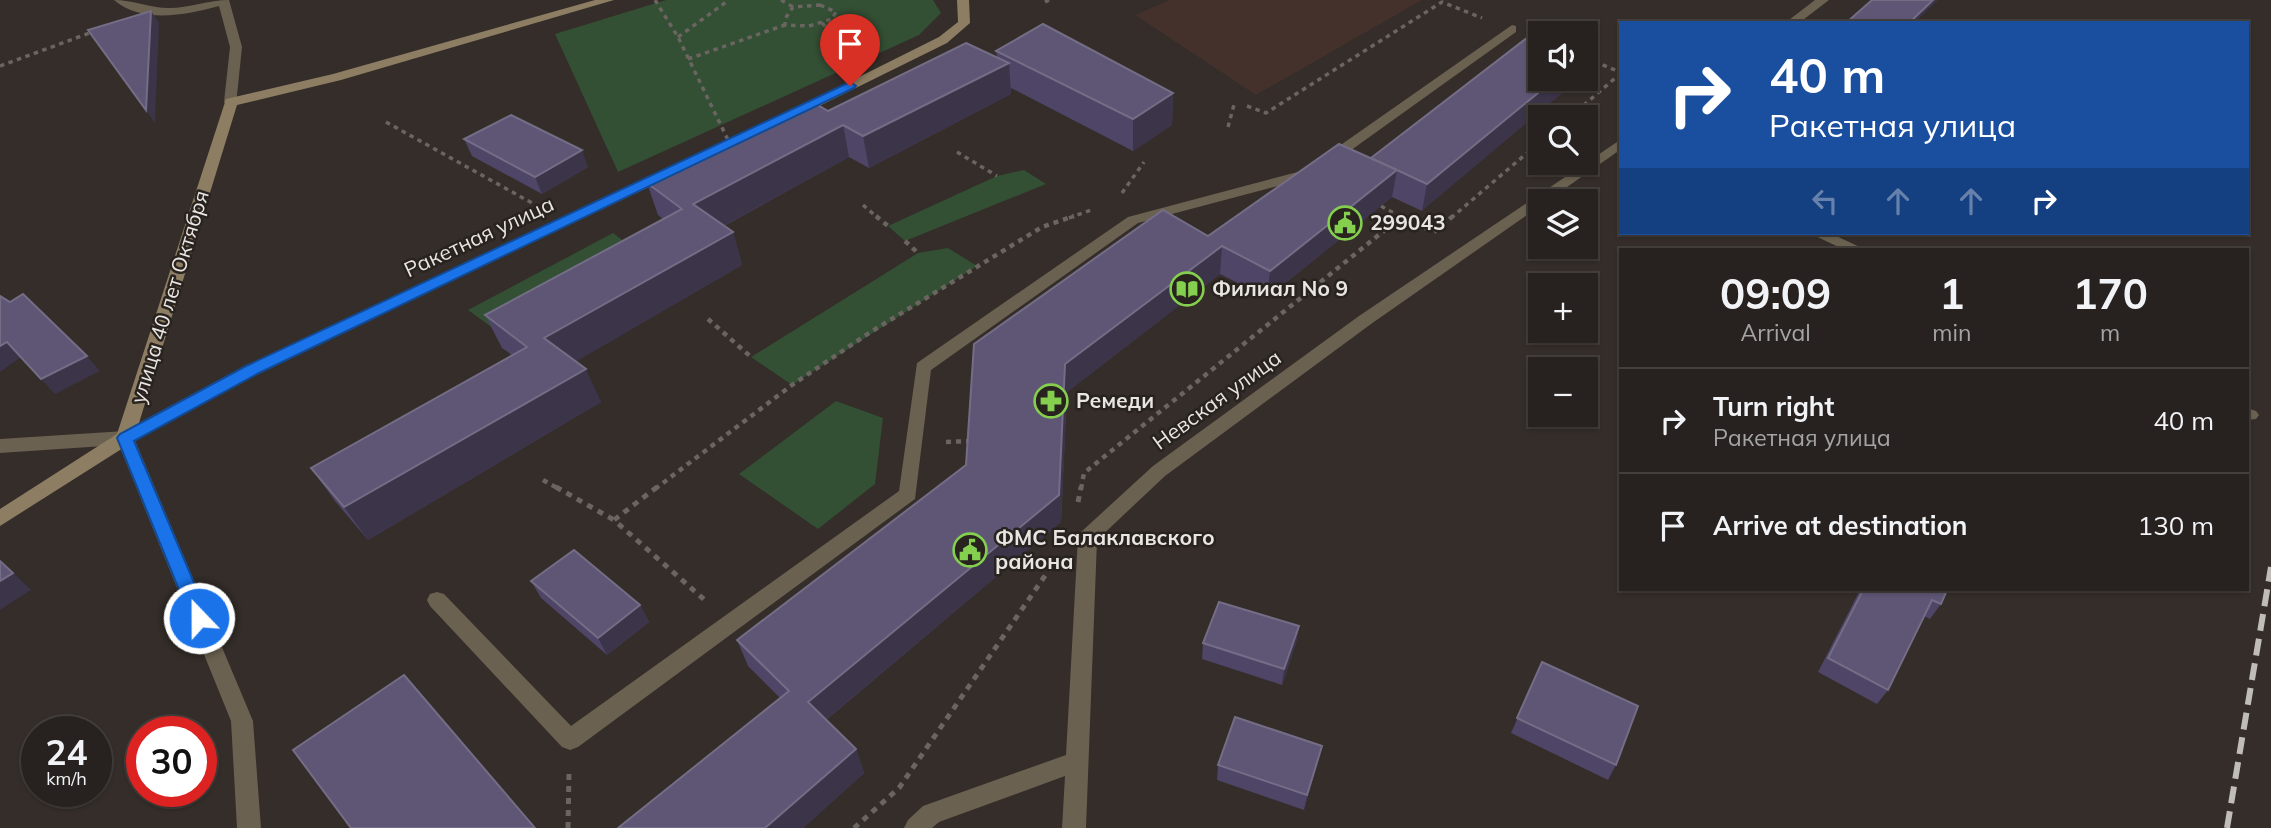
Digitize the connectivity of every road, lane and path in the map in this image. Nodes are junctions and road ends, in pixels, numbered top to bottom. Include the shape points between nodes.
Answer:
1 (120, 0) edge
2 (608, 0) edge
3 (655, 0) edge
4 (729, 0) edge
5 (780, 0) edge
6 (822, 0) edge
7 (962, 0) edge
8 (1823, 0) edge
9 (223, 1) edge
10 (1442, 2) dead end
11 (817, 4) junction
12 (793, 7) junction
13 (148, 12) junction
14 (1794, 21) edge
15 (821, 23) junction
16 (785, 25) junction
17 (1512, 29) dead end
18 (678, 37) junction
19 (688, 59) junction
20 (1598, 63) edge
21 (0, 66) edge
22 (1619, 73) edge
23 (874, 74) junction
24 (1619, 74) edge
25 (1235, 101) dead end
26 (231, 102) junction
27 (1584, 105) edge
28 (1247, 106) dead end
29 (778, 121) edge
30 (386, 122) dead end
31 (1228, 127) dead end
32 (730, 144) joint
33 (1619, 147) edge
34 (957, 152) dead end
35 (1144, 162) dead end
36 (997, 176) dead end
37 (1115, 202) dead end
38 (863, 205) dead end
39 (1103, 206) dead end
40 (1381, 206) edge
41 (1401, 217) dead end
42 (565, 222) junction
43 (888, 226) dead end
44 (1822, 235) edge
45 (905, 241) dead end
46 (1853, 248) edge
47 (918, 253) dead end
48 (708, 318) dead end
49 (751, 357) dead end
50 (125, 438) junction
51 (0, 446) edge
52 (543, 480) dead end
53 (0, 519) edge
54 (614, 520) junction
55 (437, 600) dead end
56 (731, 623) junction
57 (570, 740) junction
58 (1078, 761) junction
59 (249, 828) edge
60 (568, 828) edge
61 (916, 828) edge
62 (1074, 828) edge

1 - 13 street
2 - 26 main road
3 - 18 path
4 - 18 path
5 - 12 path
6 - 11 path
7 - 23 main road via 964,23 943,40
8 - 14 street
9 - 13 street via 177,13
9 - 26 street, улица 40 лет Октября via 236,47
10 - 28 path via 1266,113
11 - 12 path
11 - 15 path via 836,12
12 - 16 path
13 - 21 path
15 - 16 path
15 - 23 path
16 - 19 path
17 - 56 street via 1310,173 1133,220 922,367 908,494
18 - 19 path
19 - 32 path
20 - 22 path
23 - 29 main road
24 - 27 path
25 - 31 path
26 - 50 main road, улица 40 лет Октября
30 - 42 path
32 - 42 main road, Ракетная улица
33 - 58 street, Невская улица via 1365,320 1159,471 1088,537
34 - 36 path
35 - 37 path
38 - 43 path
39 - 54 path via 1042,226 869,333 792,385
40 - 41 path
42 - 50 main road, Ракетная улица via 251,370
44 - 46 street
45 - 47 path
48 - 49 path
50 - 51 street
50 - 53 main road, Ракетная улица
50 - 59 street via 242,721
52 - 54 path
54 - 56 path
55 - 57 street
56 - 57 street
57 - 60 path
58 - 61 street via 931,814
58 - 62 street, Невская улица

